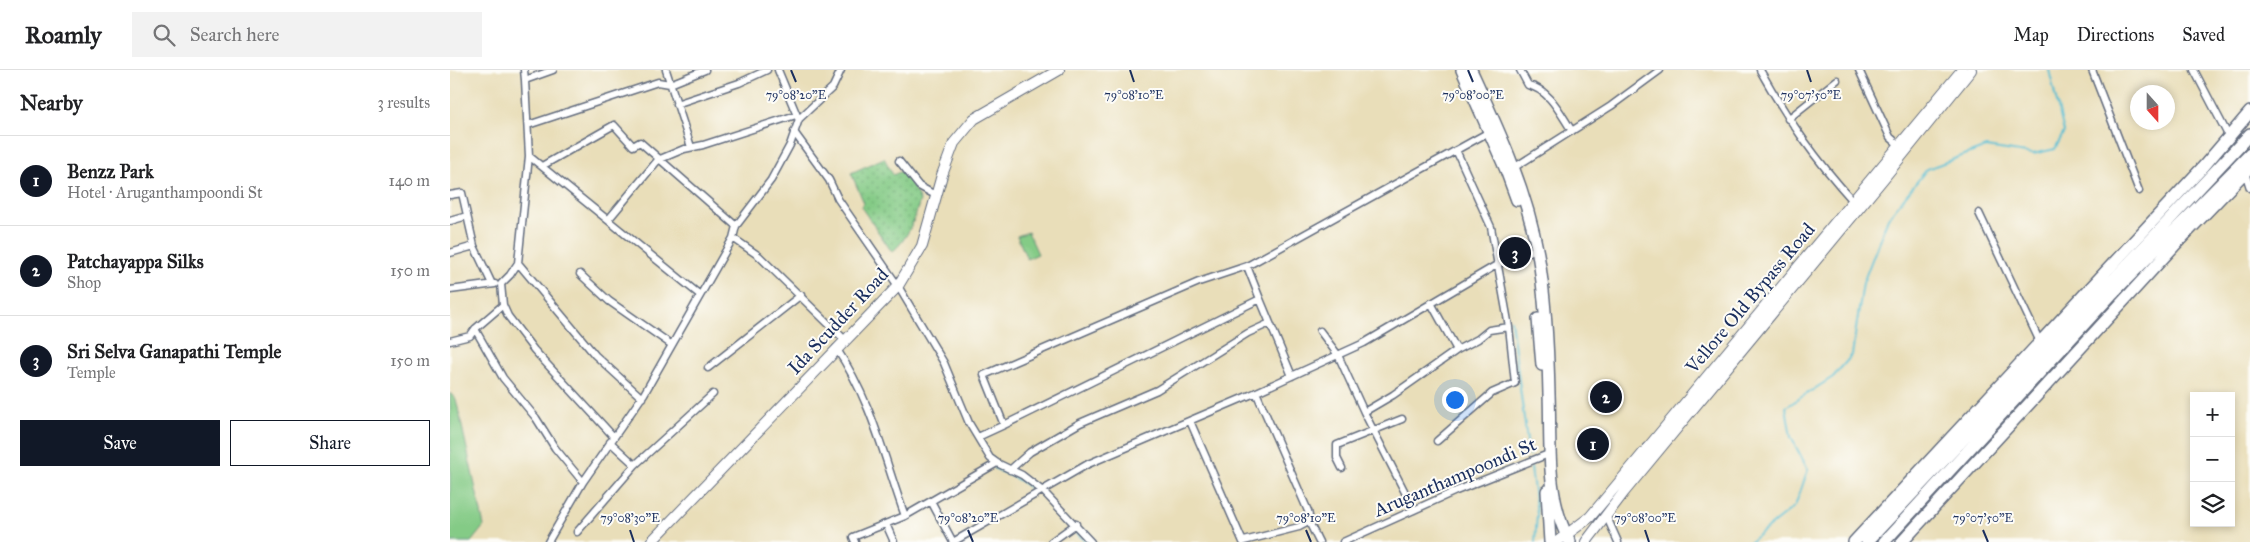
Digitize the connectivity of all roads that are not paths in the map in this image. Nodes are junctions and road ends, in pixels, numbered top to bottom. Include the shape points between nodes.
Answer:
1 (524, 70) edge
2 (553, 70) edge
3 (666, 70) edge
4 (705, 70) edge
5 (767, 70) edge
6 (778, 70) edge
7 (841, 70) edge
8 (1059, 70) edge
9 (1462, 70) edge
10 (1471, 70) edge
11 (1520, 70) edge
12 (1660, 70) edge
13 (1760, 70) edge
14 (1859, 70) edge
15 (1963, 70) edge
16 (2092, 70) edge
17 (2194, 70) edge
18 (525, 80) junction
19 (1837, 80) dead end
20 (670, 84) junction
21 (676, 104) junction
22 (2250, 112) edge
23 (797, 117) junction
24 (1788, 119) junction
25 (528, 125) junction
26 (1572, 131) junction
27 (794, 132) junction
28 (1489, 132) junction
29 (2250, 134) edge
30 (2229, 137) junction
31 (1898, 144) dead end
32 (691, 147) junction
33 (1456, 150) junction
34 (2250, 154) edge
35 (530, 156) junction
36 (658, 160) junction
37 (900, 161) dead end
38 (542, 166) junction
39 (1514, 166) junction
40 (2248, 170) edge
41 (2250, 188) edge
42 (2139, 192) dead end
43 (450, 195) edge
44 (937, 196) junction
45 (1854, 202) junction
46 (1979, 213) dead end
47 (467, 216) junction
48 (608, 220) junction
49 (450, 221) edge
50 (736, 226) junction
51 (733, 238) junction
52 (474, 246) junction
53 (1533, 250) junction
54 (450, 253) edge
55 (518, 263) junction
56 (1497, 265) junction
57 (1247, 266) junction
58 (580, 274) dead end
59 (492, 284) junction
60 (501, 284) junction
61 (898, 286) junction
62 (450, 290) edge
63 (700, 295) junction
64 (801, 295) junction
65 (1260, 299) junction
66 (1431, 303) junction
67 (503, 305) junction
68 (1270, 323) junction
69 (1509, 327) junction
70 (475, 329) junction
71 (1320, 331) dead end
72 (844, 340) junction
73 (450, 342) edge
74 (2040, 342) junction
75 (672, 345) junction
76 (836, 348) junction
77 (1457, 350) junction
78 (1338, 354) junction
79 (708, 368) dead end
80 (2018, 372) junction
81 (1292, 376) junction
82 (1256, 392) junction
83 (713, 394) dead end
84 (642, 398) junction
85 (1364, 412) junction
86 (1402, 419) dead end
87 (1190, 421) junction
88 (1004, 425) junction
89 (1373, 431) junction
90 (978, 437) junction
91 (612, 439) junction
92 (1437, 441) dead end
93 (1548, 454) junction
94 (997, 463) junction
95 (635, 465) junction
96 (1342, 468) dead end
97 (1010, 470) junction
98 (583, 482) junction
99 (1042, 491) junction
100 (931, 501) junction
101 (1414, 510) junction
102 (1606, 514) junction
103 (905, 516) junction
104 (1310, 521) junction
105 (886, 524) junction
106 (1076, 524) junction
107 (577, 532) dead end
108 (1561, 541) edge
109 (548, 542) edge
110 (651, 542) edge
111 (855, 542) edge
112 (894, 542) edge
113 (953, 542) edge
114 (1051, 542) edge
115 (1091, 542) edge
116 (1243, 542) edge
117 (1319, 542) edge
118 (1343, 542) edge
119 (1586, 542) edge
120 (1618, 542) edge
121 (1854, 542) edge
122 (1867, 542) edge
123 (1884, 542) edge
124 (1902, 542) edge

1 - 18 street
2 - 18 street
3 - 20 street
4 - 20 street
5 - 21 street
6 - 23 street
7 - 23 street via 833,87
8 - 44 main road, Ida Scudder Road via 974,119 954,143
9 - 28 highway
10 - 39 highway
11 - 26 street via 1528,85 1539,88 1548,96
12 - 26 street
13 - 24 street
14 - 31 street via 1890,137
15 - 45 main road, Vellore Old Bypass Road
15 - 102 main road, Vellore Old Bypass Road
16 - 42 street
17 - 30 street
18 - 25 street
19 - 24 street
20 - 21 street
20 - 25 street via 658,82
21 - 32 street
22 - 30 highway
23 - 27 street
23 - 32 street
24 - 45 street via 1823,168
25 - 35 street
26 - 39 street
27 - 50 street via 771,180
27 - 61 street
28 - 33 street
28 - 53 highway via 1518,202
29 - 80 highway
30 - 74 highway
32 - 36 street
33 - 56 street via 1491,227
33 - 57 street
34 - 123 highway via 2098,309
35 - 38 street
35 - 55 street
36 - 38 street via 640,142 633,146 614,125
36 - 48 street
36 - 50 street
37 - 44 street via 919,186
38 - 48 street
39 - 53 highway
40 - 41 street
40 - 124 highway
43 - 47 street via 462,193
44 - 61 main road, Ida Scudder Road via 922,246
45 - 108 main road, Vellore Old Bypass Road via 1590,518
46 - 74 street
47 - 49 street
47 - 52 street
48 - 63 street
50 - 51 street
51 - 63 street
51 - 64 street via 760,256
52 - 54 street
52 - 59 street
53 - 56 street
53 - 93 highway via 1548,343
55 - 60 street
55 - 84 street via 595,355
56 - 66 street
56 - 69 street
57 - 65 street
57 - 88 street via 1199,282 984,375
58 - 75 street via 609,301
59 - 60 street
59 - 62 street
60 - 67 street
61 - 72 main road, Ida Scudder Road
61 - 90 street via 944,364
63 - 75 street
64 - 72 street
64 - 79 street
65 - 68 street
65 - 88 street
66 - 77 street
66 - 78 street via 1364,343
67 - 70 street
67 - 91 street via 534,350
68 - 81 street
68 - 97 street via 1248,333 1157,390 1080,423 1030,452
69 - 77 street via 1489,330 1478,340
69 - 92 street via 1515,383 1492,393
70 - 73 street via 470,336
70 - 98 street via 504,378
71 - 78 street
72 - 76 main road, Ida Scudder Road
74 - 80 highway
75 - 84 street
76 - 103 street via 866,403
76 - 110 main road, Ida Scudder Road
77 - 85 street
78 - 81 street
78 - 85 street
80 - 121 highway
80 - 122 highway
81 - 82 street
82 - 87 street
82 - 104 street
83 - 95 street
84 - 91 street
85 - 89 street
86 - 89 street
87 - 99 street via 1088,464
87 - 116 street
88 - 90 street
89 - 96 street via 1337,445 1337,458
89 - 101 street
90 - 94 street via 990,458
91 - 95 street
91 - 98 street
93 - 101 street, Aruganthampoondi St
93 - 108 highway
93 - 108 highway
94 - 97 street
94 - 100 street
95 - 107 street
97 - 99 street
98 - 109 street
99 - 106 street
99 - 113 street
100 - 103 street
100 - 113 street
101 - 118 street, Aruganthampoondi St
102 - 119 main road, Vellore Old Bypass Road
102 - 120 street
103 - 105 street
104 - 116 street via 1300,527
104 - 117 street
105 - 111 street via 853,537
105 - 112 street
106 - 114 street
106 - 115 street

